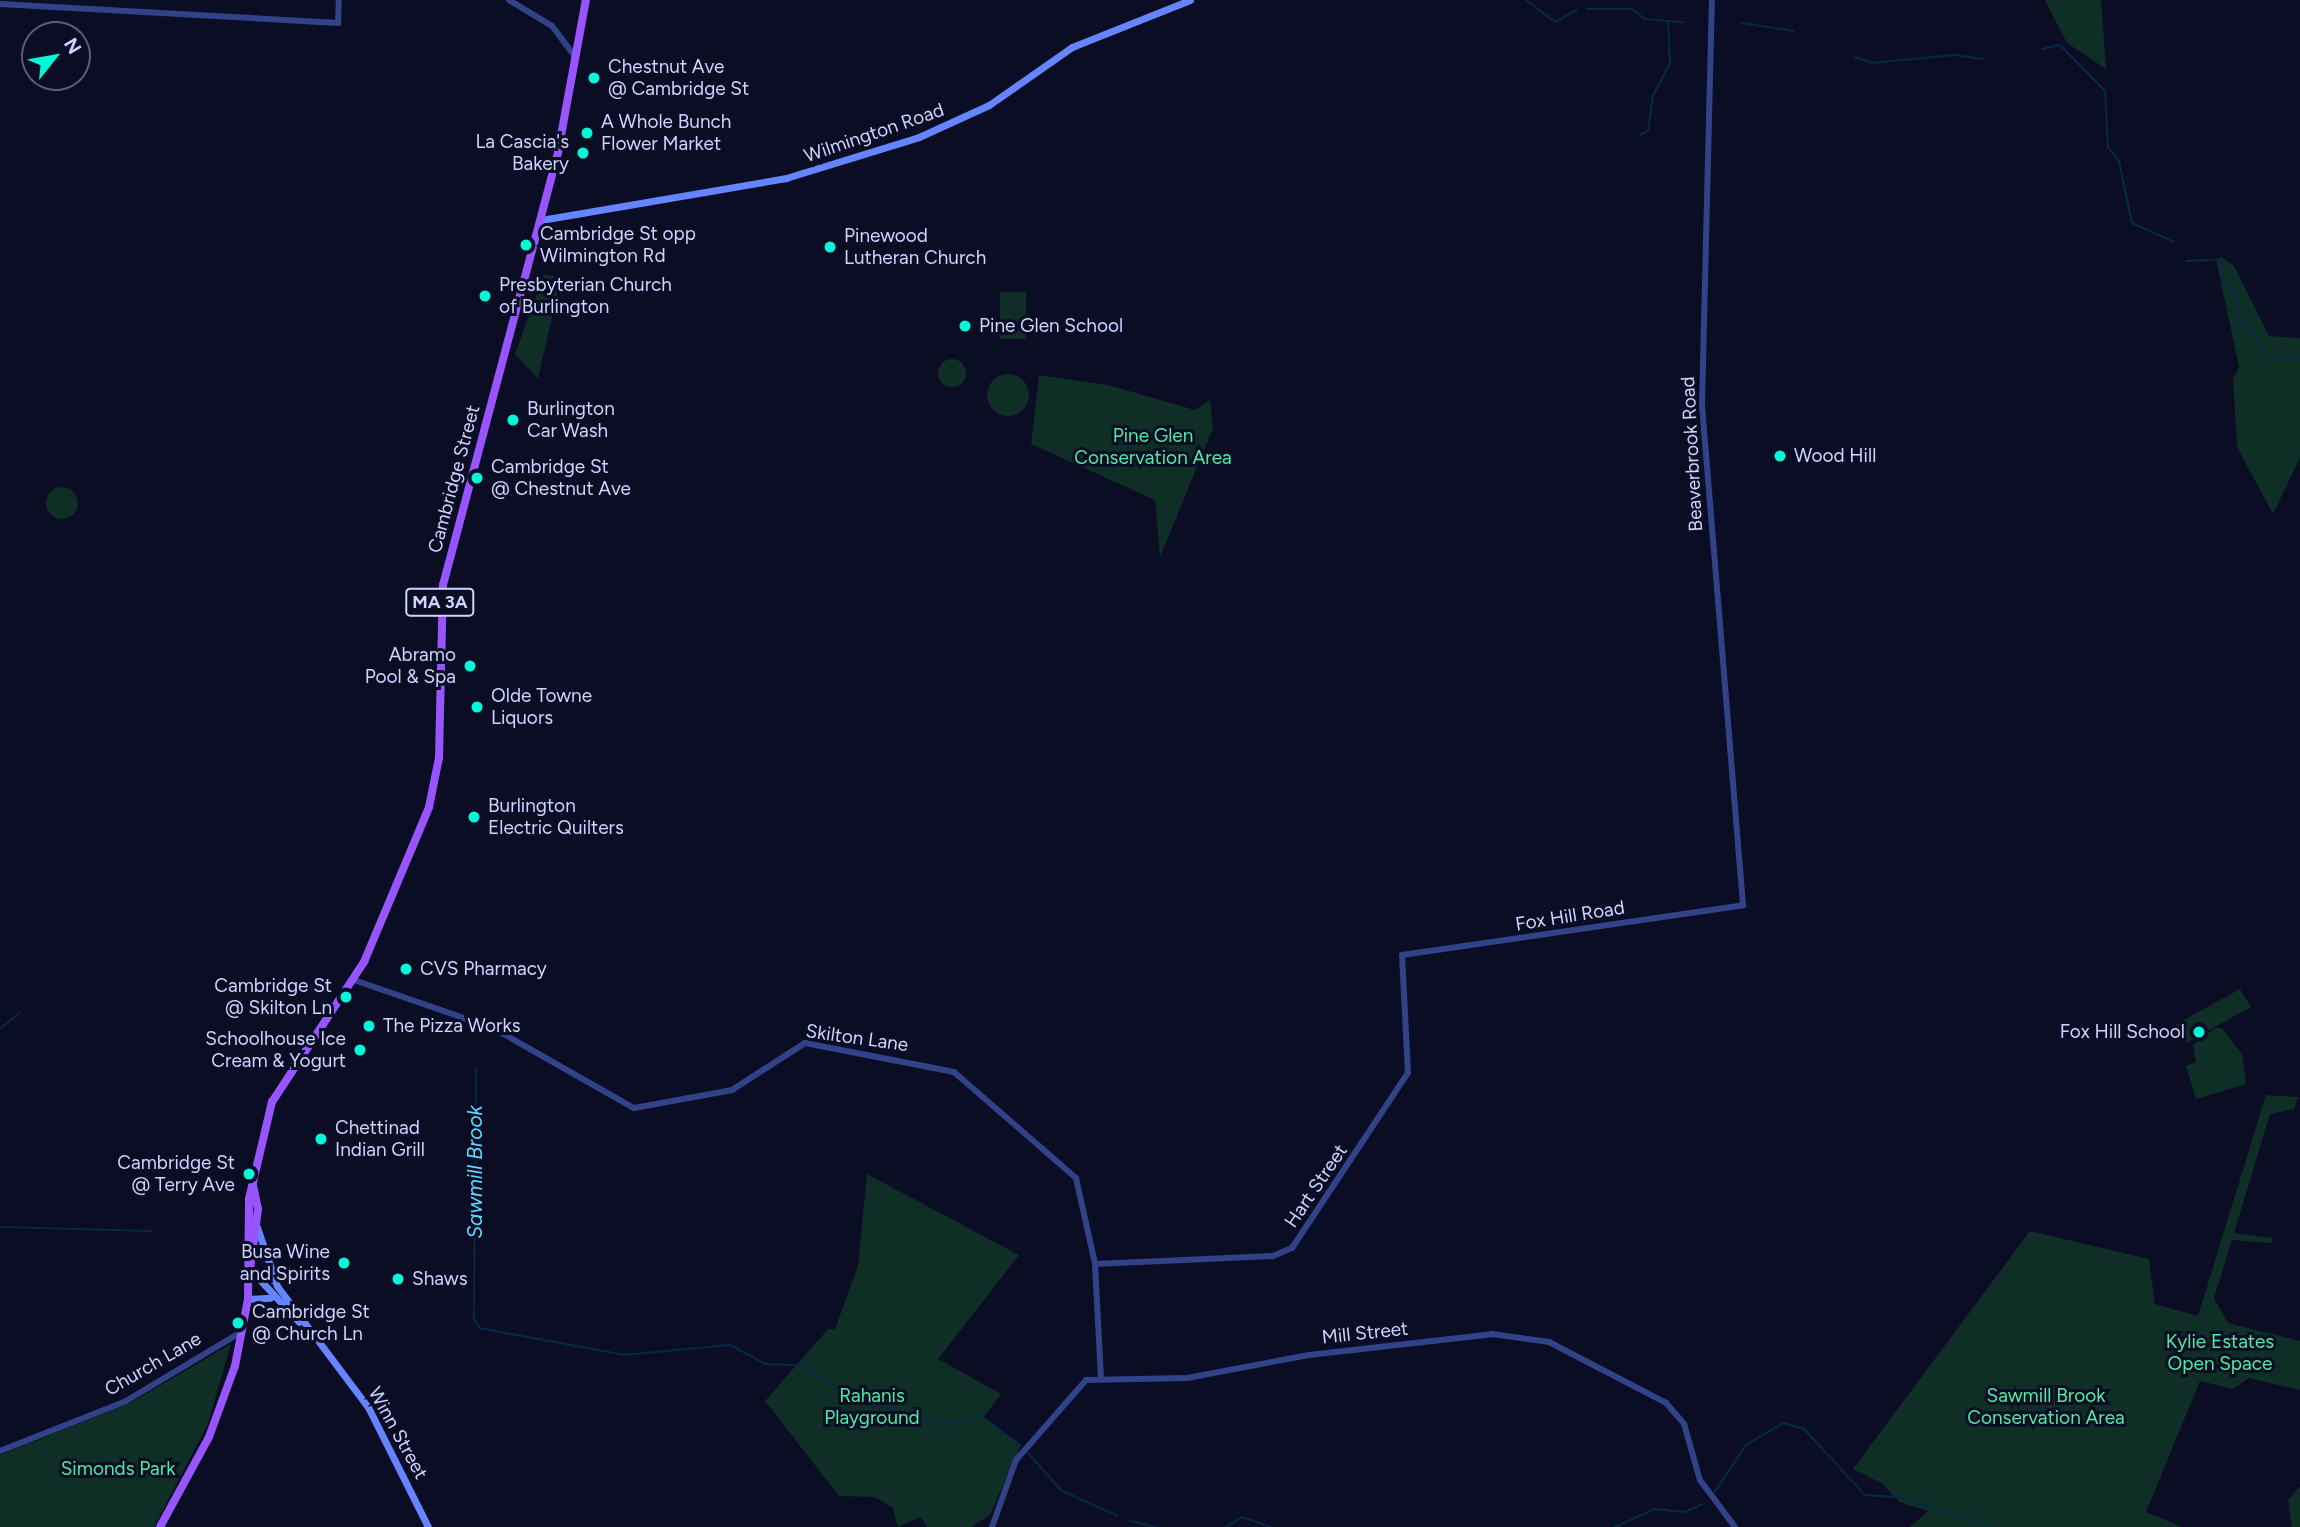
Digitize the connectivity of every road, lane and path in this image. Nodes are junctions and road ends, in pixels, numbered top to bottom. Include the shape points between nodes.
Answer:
1 (339, 0) edge
2 (509, 0) edge
3 (586, 0) edge
4 (1190, 0) edge
5 (1712, 0) edge
6 (0, 4) edge
7 (578, 61) junction
8 (541, 220) junction
9 (1743, 905) joint
10 (1402, 955) joint
11 (354, 980) junction
12 (253, 1185) junction
13 (257, 1223) junction
14 (1095, 1264) junction
15 (250, 1269) junction
16 (274, 1280) junction
17 (248, 1299) junction
18 (272, 1300) junction
19 (306, 1328) junction
20 (243, 1331) junction
21 (1101, 1377) junction
22 (0, 1451) edge
23 (160, 1527) edge
24 (428, 1527) edge
25 (992, 1527) edge
26 (1735, 1527) edge

1 - 6 street via 338,23
2 - 7 street via 558,32
3 - 7 main road, Cambridge Street / MA 3A
4 - 8 main road, Wilmington Road via 1072,47 989,106 919,137 786,178
5 - 9 street, Beaverbrook Road via 1702,405
7 - 8 main road, Cambridge Street / MA 3A
8 - 11 main road, Cambridge Street / MA 3A via 443,585 434,790
9 - 10 street, Fox Hill Road
10 - 14 street, Hart Street via 1408,1073 1292,1248 1273,1256
11 - 12 main road, Cambridge Street / MA 3A via 279,1085 260,1138
11 - 14 street, Skilton Lane via 506,1034 634,1108 737,1088 804,1044 950,1070 1075,1177
12 - 13 main road, Cambridge Street / MA 3A
12 - 15 main road, Cambridge Street / MA 3A
13 - 15 main road, Cambridge Street / MA 3A
13 - 16 main road, Winn Street
14 - 21 street, Skilton Lane
15 - 16 main road
15 - 17 main road, Cambridge Street / MA 3A
15 - 18 main road, Winn Street
16 - 19 main road, Winn Street
17 - 18 main road
17 - 20 main road, Cambridge Street / MA 3A
18 - 19 main road, Winn Street
19 - 24 main road, Winn Street via 366,1404
20 - 22 street, Church Lane via 126,1401
20 - 23 main road, Cambridge Street / MA 3A via 219,1414
21 - 25 street, Mill Street via 1073,1389 1016,1460
21 - 26 street, Mill Street via 1187,1378 1470,1335 1542,1340 1672,1408 1684,1424 1698,1476

